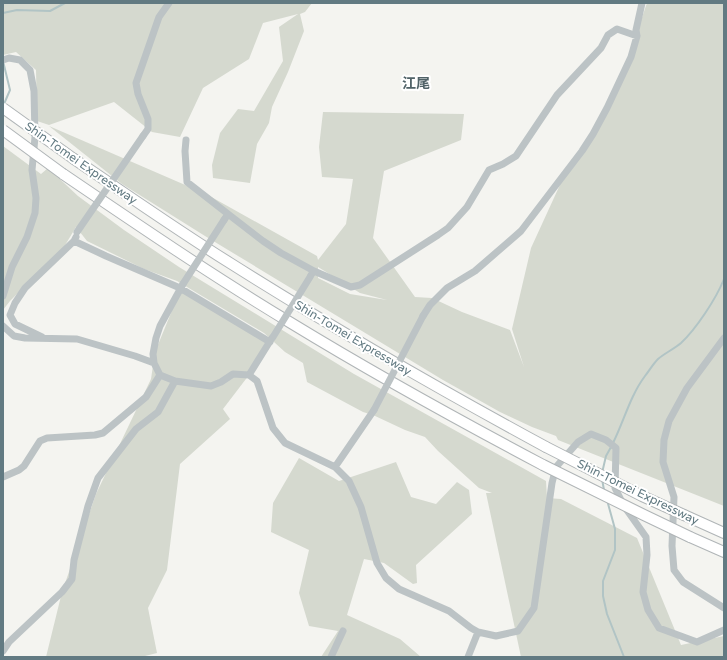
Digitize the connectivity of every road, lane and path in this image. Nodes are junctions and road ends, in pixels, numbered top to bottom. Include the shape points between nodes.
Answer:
1 (169, 3) edge
2 (642, 3) edge
3 (637, 36) junction
4 (3, 60) edge
5 (3, 108) edge
6 (3, 130) edge
7 (186, 140) dead end
8 (226, 217) junction
9 (74, 241) junction
10 (312, 274) junction
11 (182, 286) junction
12 (3, 296) edge
13 (3, 326) edge
14 (46, 338) junction
15 (724, 338) edge
16 (271, 339) junction
17 (154, 363) junction
18 (160, 375) junction
19 (250, 375) junction
20 (175, 381) junction
21 (334, 467) junction
22 (3, 477) edge
23 (724, 533) edge
24 (724, 552) edge
25 (724, 608) edge
26 (724, 630) edge
27 (343, 631) dead end
28 (478, 632) junction
29 (3, 651) edge
30 (331, 657) edge
31 (468, 657) edge

1 - 9 street, bridge via 159,18 136,83 148,119 148,129 77,232
2 - 3 street
3 - 10 street via 616,29 608,35 601,48 557,95 516,156 489,170 467,206 448,228 360,285 351,287
3 - 21 street, bridge via 631,56 598,125 582,151 521,231 475,271 447,288 430,304 374,410
4 - 12 street via 20,60 30,70 34,91 35,137 32,170 36,198 35,213 27,237 12,267
5 - 23 highway, Shin-Tomei Expressway, bridge via 74,159 304,309 488,416 642,496
6 - 24 highway, Shin-Tomei Expressway, bridge via 146,231 290,323 409,392 544,465
7 - 8 street via 187,182
8 - 10 street
8 - 11 street, bridge
9 - 11 street
9 - 14 street via 24,288 10,315 15,324
10 - 16 street, bridge
11 - 16 street
11 - 17 street via 160,326 153,354
13 - 14 street via 14,336
14 - 17 street via 77,339
15 - 25 street via 687,388 669,421 664,440 663,462 674,497 674,570 683,582
16 - 19 street
17 - 18 street
18 - 20 street
18 - 22 street via 146,397 102,433 47,438 40,441 24,466
19 - 20 street via 233,374 211,386
19 - 21 street via 257,381 273,428 285,443
20 - 29 street via 158,412 136,429 98,478 74,560 72,579
21 - 28 street via 349,481 361,508 377,563 386,578 399,589 448,612
26 - 28 street via 697,642 659,628 648,610 643,592 646,537 624,506 615,488 616,448 606,440 591,434 578,442 556,467 534,608 518,631 496,636
27 - 30 street
28 - 31 street

